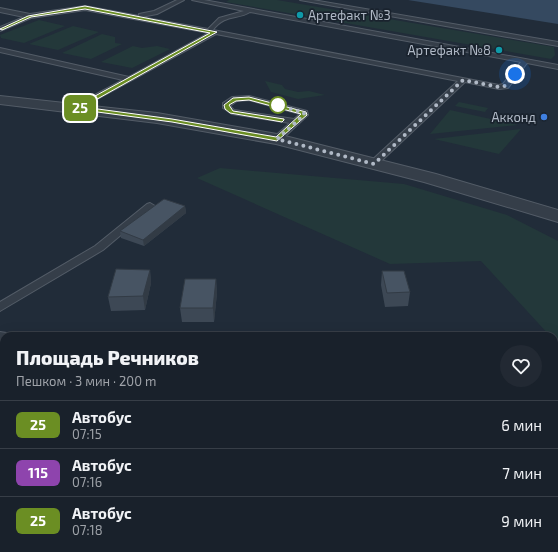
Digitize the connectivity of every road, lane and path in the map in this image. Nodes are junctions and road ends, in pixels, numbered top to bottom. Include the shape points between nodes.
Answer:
1 (181, 0) edge
2 (195, 0) edge
3 (303, 0) edge
4 (0, 10) edge
5 (254, 11) junction
6 (30, 16) junction
7 (134, 16) junction
8 (0, 29) edge
9 (212, 32) junction
10 (558, 44) edge
11 (0, 50) edge
12 (525, 61) junction
13 (558, 67) edge
14 (129, 79) junction
15 (463, 80) junction
16 (0, 100) edge
17 (77, 108) junction
18 (296, 122) junction
19 (277, 139) junction
20 (374, 164) junction
21 (150, 206) dead end
22 (558, 216) edge
23 (0, 307) edge

1 - 7 lane via 155,13
2 - 5 lane
3 - 10 lane
4 - 6 lane
5 - 9 lane via 233,14 215,23
5 - 12 lane
6 - 7 lane via 85,8
6 - 8 lane
7 - 9 lane
9 - 14 lane
9 - 15 lane
11 - 14 lane
12 - 13 lane
12 - 15 lane via 505,86
14 - 17 lane
15 - 20 lane
16 - 17 street
17 - 19 street via 165,119
18 - 18 lane via 304,113 249,98 234,99 226,105 232,112
18 - 19 lane
19 - 20 street
20 - 22 street
21 - 23 lane via 100,248

